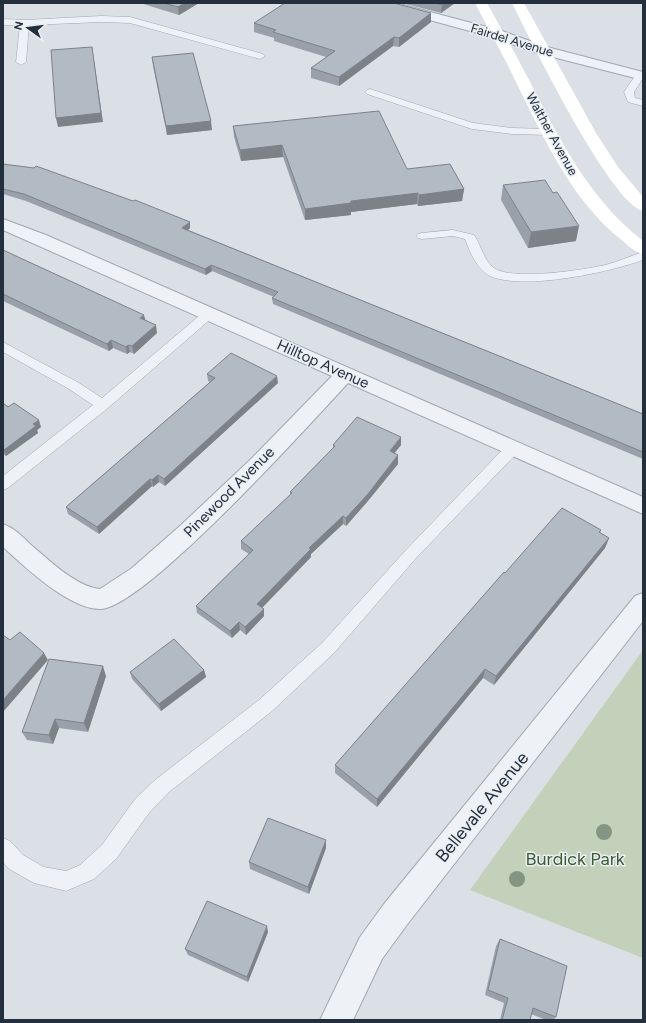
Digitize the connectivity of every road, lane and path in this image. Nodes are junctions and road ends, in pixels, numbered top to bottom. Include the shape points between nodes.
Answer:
1 (382, 3) edge
2 (481, 3) edge
3 (518, 3) edge
4 (3, 22) edge
5 (25, 24) junction
6 (497, 34) junction
7 (542, 50) junction
8 (260, 56) dead end
9 (22, 62) dead end
10 (642, 76) edge
11 (370, 92) dead end
12 (643, 103) edge
13 (548, 132) junction
14 (643, 206) edge
15 (3, 224) edge
16 (422, 236) dead end
17 (643, 249) edge
18 (643, 256) edge
19 (209, 314) junction
20 (3, 346) edge
21 (346, 374) junction
22 (103, 406) junction
23 (513, 448) junction
24 (3, 484) edge
25 (643, 506) edge
26 (3, 533) edge
27 (643, 603) edge
28 (3, 848) edge
29 (336, 1020) edge

1 - 6 street, Fairdel Avenue
2 - 6 main road, Walther Avenue
3 - 7 main road
4 - 5 lane
5 - 8 lane via 86,19 130,20
5 - 9 lane
6 - 7 street, Fairdel Avenue
6 - 13 main road, Walther Avenue
7 - 10 street, Fairdel Avenue
7 - 14 main road via 596,146 630,193
10 - 12 lane via 629,92 631,100
11 - 13 lane via 472,126
13 - 17 main road, Walther Avenue via 599,209
15 - 19 street, Hilltop Avenue
16 - 18 lane via 453,233 470,236 477,255 487,268 494,273 512,277 547,276 603,268
19 - 21 street, Hilltop Avenue
19 - 22 lane
20 - 22 lane via 74,386
21 - 23 street, Hilltop Avenue
21 - 26 street, Pinewood Avenue via 198,524 148,570 127,586 102,599 79,594 52,575
22 - 24 lane
23 - 25 street, Hilltop Avenue
23 - 28 lane via 411,554 328,648 265,706 162,786 142,806 109,852 87,872 66,881 41,876 16,862
27 - 29 street, Bellevale Avenue via 395,915 371,948

